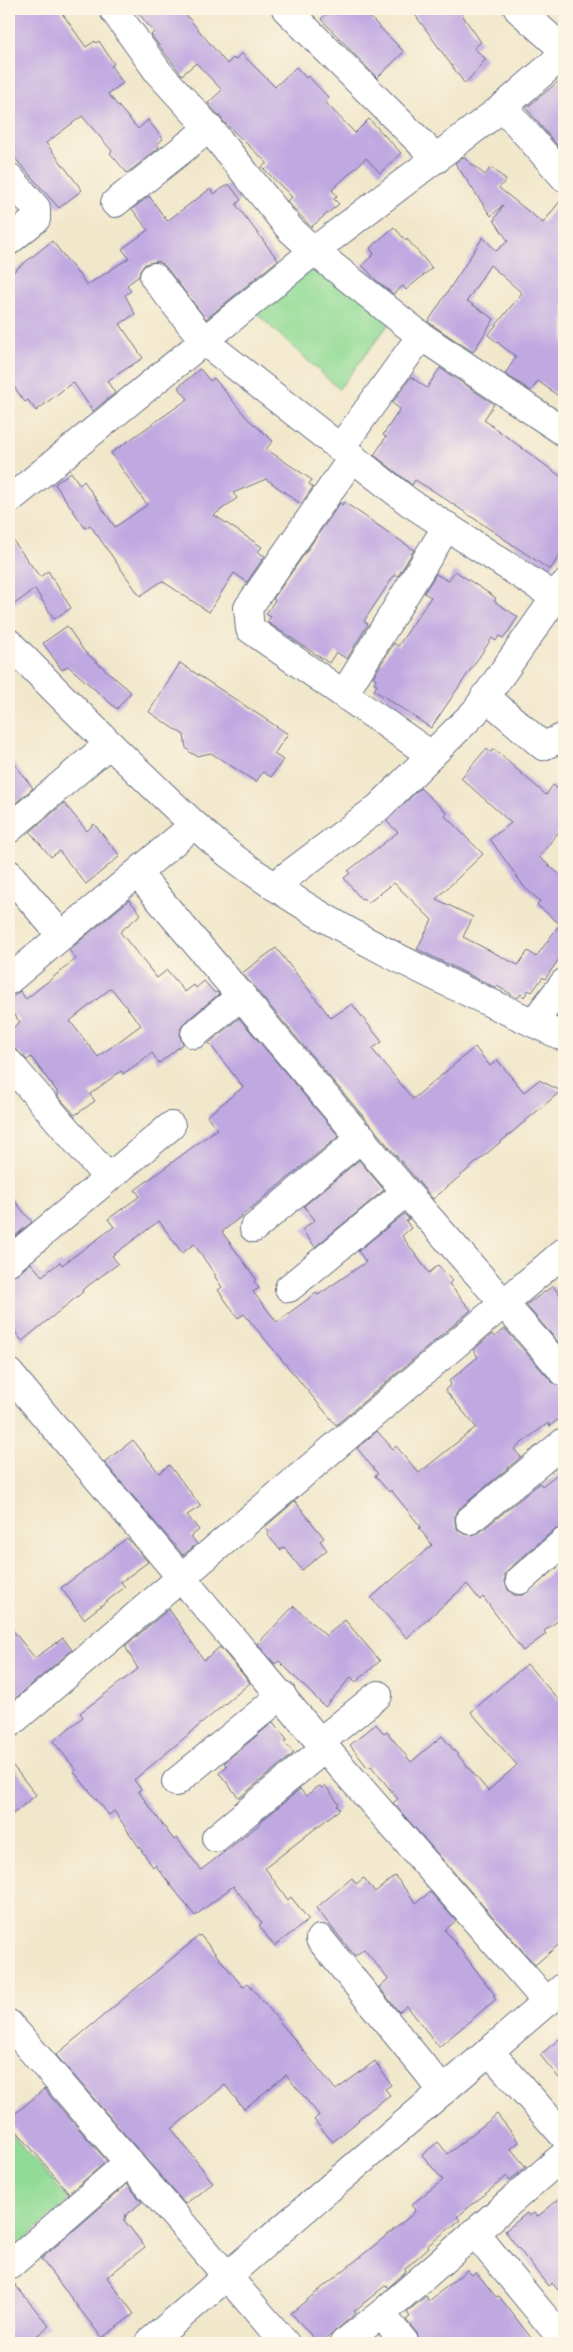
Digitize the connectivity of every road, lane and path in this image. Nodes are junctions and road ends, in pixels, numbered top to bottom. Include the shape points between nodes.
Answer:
1 (113, 9) edge
2 (286, 9) edge
3 (518, 9) edge
4 (564, 52) edge
5 (503, 107) junction
6 (209, 128) junction
7 (437, 159) junction
8 (9, 177) edge
9 (564, 177) edge
10 (114, 203) dead end
11 (9, 241) edge
12 (314, 251) junction
13 (154, 277) dead end
14 (421, 336) junction
15 (204, 342) junction
16 (564, 432) edge
17 (347, 452) junction
18 (9, 500) edge
19 (447, 526) junction
20 (560, 591) edge
21 (9, 643) edge
22 (344, 694) junction
23 (485, 696) junction
24 (564, 737) edge
25 (109, 744) junction
26 (431, 755) junction
27 (194, 825) junction
28 (9, 830) edge
29 (9, 874) edge
30 (138, 874) junction
31 (274, 886) junction
32 (61, 935) junction
33 (9, 980) edge
34 (564, 983) edge
35 (242, 995) junction
36 (533, 1023) junction
37 (194, 1034) dead end
38 (564, 1037) edge
39 (9, 1064) edge
40 (170, 1126) dead end
41 (362, 1137) junction
42 (108, 1178) junction
43 (406, 1192) junction
44 (254, 1228) dead end
45 (564, 1252) edge
46 (9, 1261) edge
47 (289, 1288) dead end
48 (503, 1305) junction
49 (564, 1372) edge
50 (9, 1373) edge
51 (564, 1442) edge
52 (470, 1520) dead end
53 (564, 1542) edge
54 (181, 1577) junction
55 (520, 1580) dead end
56 (276, 1688) junction
57 (378, 1695) dead end
58 (9, 1724) edge
59 (323, 1745) junction
60 (171, 1776) dead end
61 (216, 1838) dead end
62 (320, 1939) dead end
63 (555, 1995) edge
64 (9, 2024) edge
65 (489, 2051) junction
66 (443, 2091) junction
67 (564, 2136) edge
68 (564, 2155) edge
69 (129, 2162) junction
70 (474, 2232) junction
71 (9, 2266) edge
72 (227, 2276) junction
73 (381, 2314) junction
74 (564, 2341) edge
75 (149, 2343) edge
76 (285, 2343) edge
77 (344, 2343) edge
78 (405, 2343) edge

1 - 6 street via 159,73
2 - 7 street
3 - 4 street
4 - 5 street
5 - 7 street
5 - 9 street
6 - 10 street
6 - 12 street via 290,229
7 - 12 street
8 - 11 street via 36,208 36,219
12 - 14 street
12 - 15 street
13 - 15 street
14 - 16 street
14 - 17 street
15 - 17 street
15 - 18 street
17 - 19 street via 409,502
17 - 22 street via 248,608 250,629
19 - 20 street
19 - 22 street
20 - 23 street
21 - 25 street
22 - 26 street
23 - 24 street via 543,746
23 - 26 street via 475,712
25 - 27 street
25 - 28 street
26 - 31 street via 379,807
27 - 30 street
27 - 31 street
29 - 32 street
30 - 32 street
30 - 35 street
31 - 36 street via 357,935 473,996
32 - 33 street
34 - 36 street
35 - 37 street
35 - 41 street
36 - 38 street
39 - 42 street
40 - 42 street
41 - 43 street
41 - 44 street
42 - 46 street
43 - 47 street
43 - 48 street
45 - 48 street
48 - 49 street
48 - 54 street
50 - 54 street
51 - 52 street
53 - 55 street
54 - 56 street
54 - 58 street
56 - 59 street
56 - 60 street
57 - 59 street
59 - 61 street
59 - 63 street
62 - 66 street
63 - 65 street
64 - 69 street
65 - 66 street
65 - 67 street
66 - 72 street
68 - 70 street
69 - 71 street
69 - 72 street
70 - 73 street
70 - 74 street
72 - 75 street
72 - 76 street
73 - 77 street
73 - 78 street

